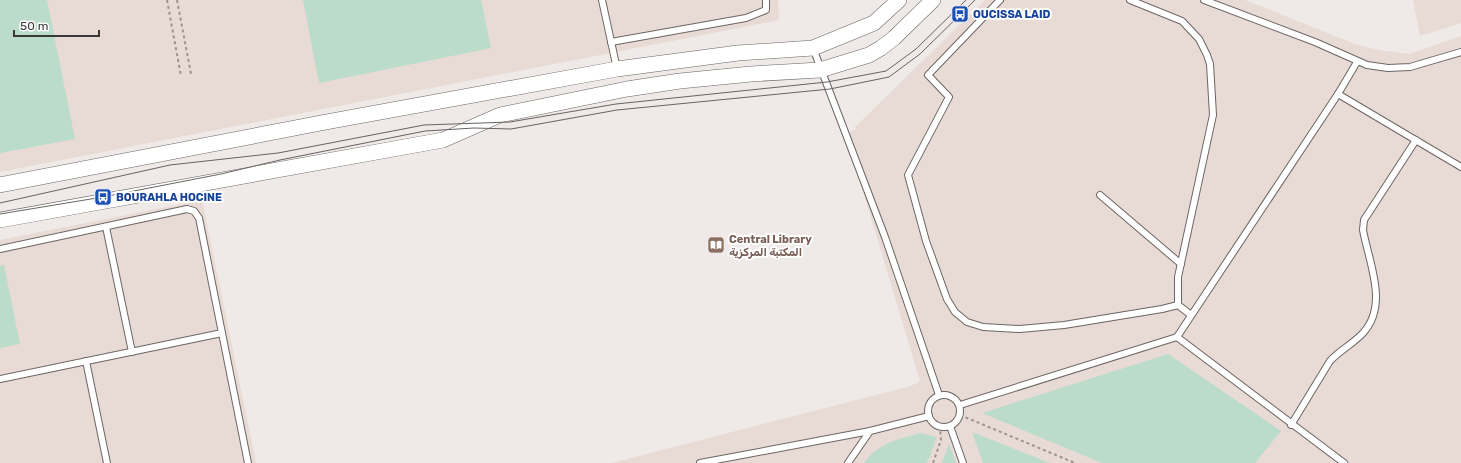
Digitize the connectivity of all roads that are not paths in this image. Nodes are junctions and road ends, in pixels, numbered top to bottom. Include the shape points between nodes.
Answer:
1 (602, 0) edge
2 (766, 0) edge
3 (899, 0) edge
4 (933, 0) edge
5 (1000, 0) edge
6 (1130, 0) edge
7 (1204, 0) edge
8 (611, 42) junction
9 (830, 42) junction
10 (813, 48) junction
11 (1461, 52) edge
12 (1356, 62) junction
13 (835, 65) junction
14 (617, 69) junction
15 (820, 70) junction
16 (1338, 94) junction
17 (1416, 140) junction
18 (1461, 167) edge
19 (0, 185) edge
20 (1100, 195) dead end
21 (0, 220) edge
22 (106, 226) junction
23 (0, 249) edge
24 (1182, 264) junction
25 (1178, 305) junction
26 (1191, 315) junction
27 (222, 333) junction
28 (1177, 337) junction
29 (132, 352) junction
30 (86, 361) junction
31 (0, 379) edge
32 (939, 395) junction
33 (960, 405) junction
34 (929, 416) junction
35 (1291, 425) junction
36 (950, 426) junction
37 (870, 432) junction
38 (107, 463) edge
39 (248, 463) edge
40 (700, 463) edge
41 (848, 463) edge
42 (963, 463) edge
43 (1344, 463) edge

1 - 8 lane
2 - 8 lane via 766,10 746,18
3 - 9 street via 874,23
4 - 13 street via 881,48 869,55
5 - 25 lane via 928,75 949,97 908,174 926,241 951,306 960,318 975,325 1020,329 1064,325 1162,310
6 - 24 lane via 1189,26 1204,46 1210,64 1213,114
7 - 12 lane via 1315,42
8 - 14 lane
9 - 10 street
9 - 13 street via 823,49 823,58 827,63
10 - 14 street via 738,53
10 - 15 lane
11 - 12 lane via 1410,67
12 - 16 lane
13 - 15 street
14 - 19 street
15 - 21 street via 751,74 627,89 500,115 443,140
15 - 32 lane via 830,89 885,237
16 - 17 lane
16 - 26 lane
17 - 18 lane
17 - 35 lane via 1364,220 1363,230 1377,296 1372,321 1362,334 1330,360
20 - 24 lane
22 - 23 lane
22 - 27 lane via 186,209 196,213
22 - 29 lane
24 - 25 lane via 1178,277
25 - 26 lane
26 - 28 lane
27 - 29 lane
27 - 39 lane
28 - 33 lane
28 - 35 lane
29 - 30 lane
30 - 31 lane
30 - 38 lane
32 - 33 lane via 954,397
32 - 34 lane via 931,401
33 - 36 lane via 958,420
34 - 36 lane via 931,421 940,426
34 - 37 lane
35 - 43 lane
36 - 42 lane
37 - 40 lane
37 - 41 lane

